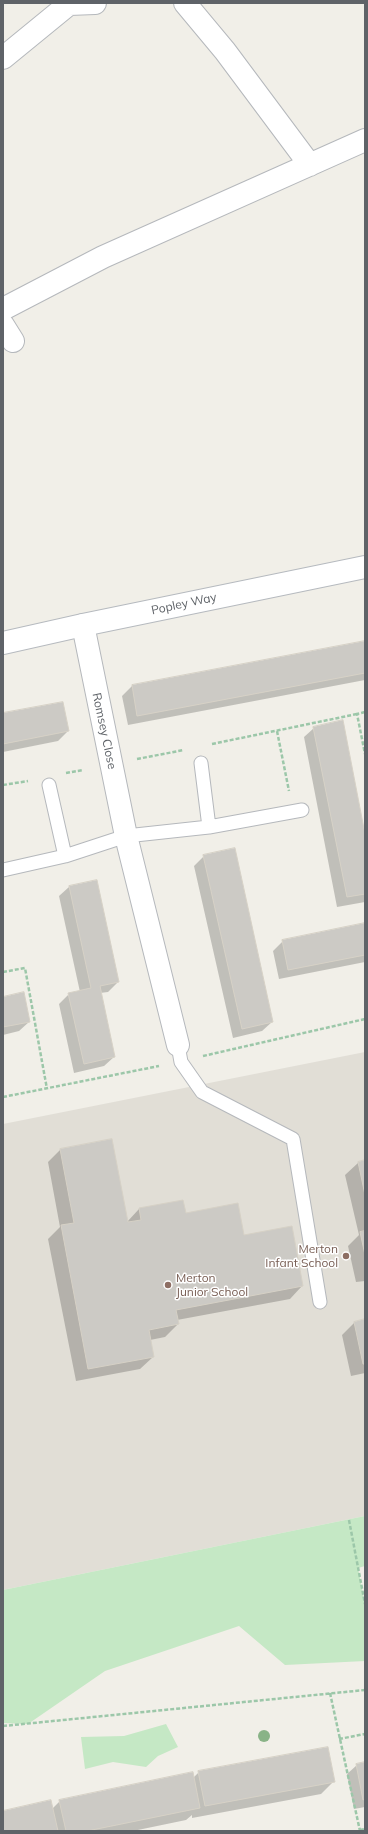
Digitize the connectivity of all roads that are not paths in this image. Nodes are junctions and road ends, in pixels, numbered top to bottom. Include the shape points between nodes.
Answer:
1 (95, 3) edge
2 (185, 3) edge
3 (3, 58) edge
4 (365, 140) edge
5 (310, 165) junction
6 (3, 309) edge
7 (365, 567) edge
8 (83, 625) junction
9 (3, 643) edge
10 (201, 763) dead end
11 (49, 785) dead end
12 (298, 811) road end
13 (209, 827) junction
14 (126, 836) junction
15 (65, 856) junction
16 (3, 870) edge
17 (180, 1053) joint
18 (320, 1302) dead end

1 - 3 street via 69,4
2 - 5 street via 225,51
4 - 5 street
5 - 6 street via 103,256
7 - 8 street, Popley Way
8 - 9 street, Popley Way
8 - 14 street, Romsey Close
10 - 13 lane
11 - 15 lane
12 - 13 lane
13 - 14 lane
14 - 15 lane
14 - 17 street, Romsey Close
15 - 16 lane
17 - 18 lane via 202,1092 293,1139

